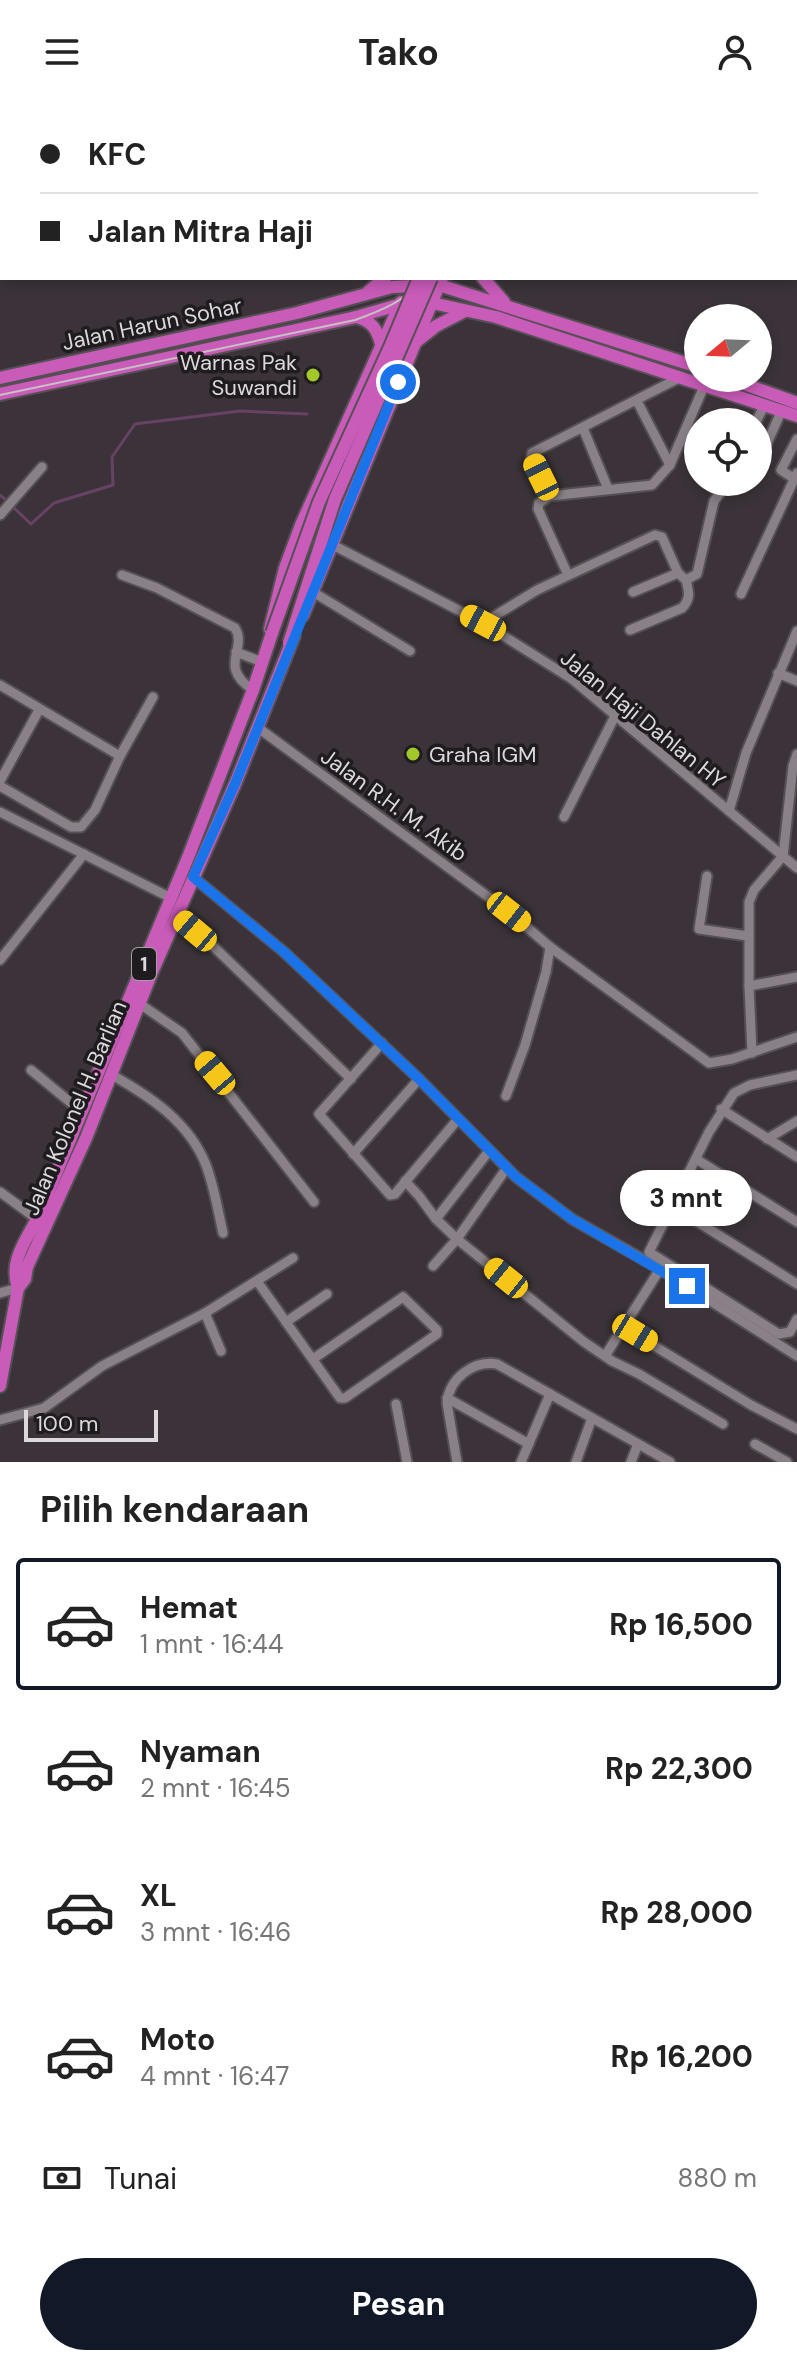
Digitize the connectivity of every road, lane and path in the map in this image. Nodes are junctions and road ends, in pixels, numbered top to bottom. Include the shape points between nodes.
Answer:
1 (383, 280) edge
2 (418, 280) edge
3 (438, 280) edge
4 (485, 280) edge
5 (409, 286) edge
6 (363, 296) junction
7 (432, 303) junction
8 (506, 304) junction
9 (398, 305) junction
10 (465, 311) junction
11 (356, 317) junction
12 (416, 342) junction
13 (381, 344) junction
14 (375, 357) junction
15 (684, 362) edge
16 (405, 367) junction
17 (681, 377) junction
18 (0, 378) edge
19 (684, 378) edge
20 (702, 392) edge
21 (729, 392) edge
22 (767, 392) edge
23 (0, 394) edge
24 (637, 401) junction
25 (797, 403) edge
26 (765, 404) junction
27 (763, 408) edge
28 (782, 410) junction
29 (797, 416) edge
30 (583, 428) junction
31 (772, 432) edge
32 (797, 439) edge
33 (670, 465) junction
34 (42, 467) dead end
35 (794, 474) edge
36 (608, 489) junction
37 (550, 496) junction
38 (718, 496) edge
39 (7, 503) edge
40 (0, 515) edge
41 (331, 544) junction
42 (678, 573) junction
43 (122, 575) dead end
44 (568, 575) junction
45 (686, 580) junction
46 (313, 592) junction
47 (633, 592) dead end
48 (741, 594) dead end
49 (483, 623) junction
50 (630, 630) dead end
51 (797, 631) edge
52 (271, 634) junction
53 (289, 644) junction
54 (410, 651) dead end
55 (236, 652) junction
56 (262, 662) junction
57 (778, 673) junction
58 (797, 681) edge
59 (0, 685) edge
60 (253, 690) junction
61 (153, 697) dead end
62 (39, 710) junction
63 (616, 714) junction
64 (257, 727) junction
65 (797, 754) edge
66 (120, 756) junction
67 (0, 784) edge
68 (729, 811) junction
69 (0, 812) edge
70 (564, 817) dead end
71 (84, 854) junction
72 (783, 856) junction
73 (797, 868) edge
74 (707, 876) dead end
75 (193, 877) junction
76 (171, 898) junction
77 (177, 916) junction
78 (748, 936) junction
79 (4, 946) edge
80 (550, 947) junction
81 (0, 960) edge
82 (797, 977) edge
83 (749, 986) junction
84 (140, 1004) junction
85 (797, 1037) edge
86 (382, 1043) junction
87 (752, 1053) junction
88 (31, 1070) dead end
89 (112, 1075) junction
90 (797, 1075) edge
91 (351, 1079) junction
92 (419, 1079) junction
93 (506, 1096) dead end
94 (721, 1109) junction
95 (81, 1111) junction
96 (458, 1119) junction
97 (797, 1121) edge
98 (767, 1139) junction
99 (489, 1151) junction
100 (353, 1154) junction
101 (797, 1157) edge
102 (696, 1159) junction
103 (506, 1169) junction
104 (405, 1181) junction
105 (58, 1185) junction
106 (0, 1192) edge
107 (314, 1202) dead end
108 (672, 1206) junction
109 (436, 1219) junction
110 (797, 1222) edge
111 (42, 1223) junction
112 (223, 1233) dead end
113 (457, 1239) junction
114 (293, 1258) dead end
115 (433, 1266) dead end
116 (660, 1269) junction
117 (257, 1281) junction
118 (797, 1284) edge
119 (18, 1288) junction
120 (0, 1293) edge
121 (327, 1294) dead end
122 (205, 1313) junction
123 (797, 1319) edge
124 (286, 1322) junction
125 (625, 1328) junction
126 (221, 1351) dead end
127 (605, 1356) junction
128 (797, 1356) edge
129 (313, 1359) junction
130 (0, 1386) edge
131 (550, 1394) junction
132 (447, 1398) junction
133 (396, 1404) dead end
134 (592, 1418) junction
135 (0, 1420) edge
136 (723, 1424) dead end
137 (797, 1429) edge
138 (529, 1444) junction
139 (638, 1444) junction
140 (755, 1444) dead end
141 (407, 1462) edge
142 (457, 1462) edge
143 (521, 1462) edge
144 (576, 1462) edge
145 (631, 1462) edge
146 (670, 1462) edge
147 (787, 1462) edge

1 - 6 highway
2 - 52 highway, 1, bridge via 319,502
3 - 5 highway, Jalan Harun Sohar
3 - 7 highway
3 - 8 highway, Jalan Harun Sohar
3 - 53 highway, 1, bridge via 335,499
4 - 8 highway
5 - 6 highway, Jalan Harun Sohar
5 - 7 highway
5 - 9 highway
6 - 18 highway, Jalan Harun Sohar
7 - 9 highway
7 - 10 highway
7 - 12 highway, 1
8 - 15 highway, Jalan Harun Sohar
9 - 11 highway, Jalan Harun Sohar
9 - 13 highway, 1
10 - 12 highway
10 - 17 highway
11 - 13 highway via 374,326
11 - 23 highway, Jalan Harun Sohar
12 - 16 highway, 1
13 - 14 highway, 1
14 - 16 highway via 391,356
14 - 52 highway, 1 via 301,525 272,615
16 - 41 highway, 1
17 - 19 highway
17 - 24 street
20 - 33 street
21 - 26 highway
22 - 25 highway
24 - 30 street
24 - 33 street
26 - 27 street
26 - 28 highway
28 - 29 highway
28 - 31 street
30 - 36 street
30 - 37 street via 531,455
32 - 35 street via 781,470
33 - 36 street via 652,485
34 - 39 street
35 - 48 street
36 - 37 street
37 - 44 street via 538,509
38 - 45 street via 697,574
39 - 40 street
41 - 46 highway, 1
41 - 49 street, Jalan Haji Dahlan HY
42 - 44 street via 662,537 655,535
42 - 45 street
42 - 47 street
43 - 55 street via 235,628
44 - 49 street
45 - 50 street via 688,603
46 - 53 highway, 1
46 - 54 street
49 - 63 street, Jalan Haji Dahlan HY via 572,679
51 - 57 street
52 - 56 highway, Jalan Kolonel H. Barlian / 1
53 - 64 highway, Jalan Kolonel H. Barlian / 1
55 - 56 street
55 - 60 street via 240,679
56 - 60 highway, Jalan Kolonel H. Barlian / 1
57 - 58 street
57 - 68 street
59 - 62 street
60 - 76 highway, Jalan Kolonel H. Barlian / 1
61 - 66 street
62 - 66 street
62 - 67 street
63 - 68 street, Jalan Haji Dahlan HY
63 - 70 street
64 - 75 highway, Jalan Kolonel H. Barlian / 1
64 - 80 street, Jalan R.H. M. Akib
65 - 72 street
66 - 67 street via 95,810 81,827 71,827
68 - 72 street, Jalan Haji Dahlan HY
69 - 71 street
71 - 76 street
71 - 79 street
72 - 73 street, Jalan Haji Dahlan HY
72 - 78 street via 754,890
74 - 78 street via 699,929
75 - 77 highway, Jalan Kolonel H. Barlian / 1
75 - 86 street
76 - 95 highway, Jalan Kolonel H. Barlian / 1
77 - 84 highway, Jalan Kolonel H. Barlian / 1
77 - 91 street
78 - 83 street
79 - 81 street
80 - 87 street, Jalan R.H. M. Akib via 709,1063
80 - 93 street
82 - 83 street
83 - 87 street
84 - 89 highway, Jalan Kolonel H. Barlian / 1
84 - 107 street via 182,1033
85 - 87 street, Jalan R.H. M. Akib
86 - 91 street
86 - 92 street
88 - 95 street
89 - 105 highway, Jalan Kolonel H. Barlian / 1
89 - 112 street via 154,1101 190,1136 206,1165
90 - 94 street via 750,1085 734,1093
91 - 100 street via 319,1114
92 - 96 street
92 - 100 street
94 - 98 street
94 - 102 street
95 - 105 highway, Jalan Kolonel H. Barlian / 1
96 - 99 street
96 - 104 street
97 - 98 street
98 - 101 street
99 - 103 street
99 - 109 street
100 - 104 street via 390,1195
102 - 108 street
102 - 110 street
103 - 113 street
103 - 116 street via 572,1219
104 - 109 street
105 - 111 highway, Jalan Kolonel H. Barlian / 1
106 - 111 street
108 - 118 street
108 - 123 street via 649,1248 652,1255 779,1334 790,1332
109 - 113 street
111 - 119 highway, Jalan Kolonel H. Barlian / 1 via 16,1263
113 - 115 street
113 - 127 street
114 - 117 street
116 - 125 street
116 - 128 street
117 - 122 street
117 - 124 street
119 - 120 street
119 - 130 highway, 1
121 - 124 street
122 - 126 street
122 - 135 street via 112,1360 36,1412
124 - 129 street
125 - 127 street
125 - 137 street
127 - 136 street
129 - 129 street via 345,1398 437,1330 403,1297
131 - 132 street via 487,1362 457,1378
131 - 134 street
131 - 138 street
132 - 138 street
132 - 142 street
133 - 141 street
134 - 139 street
134 - 144 street
138 - 143 street
139 - 145 street
139 - 146 street
140 - 147 street

